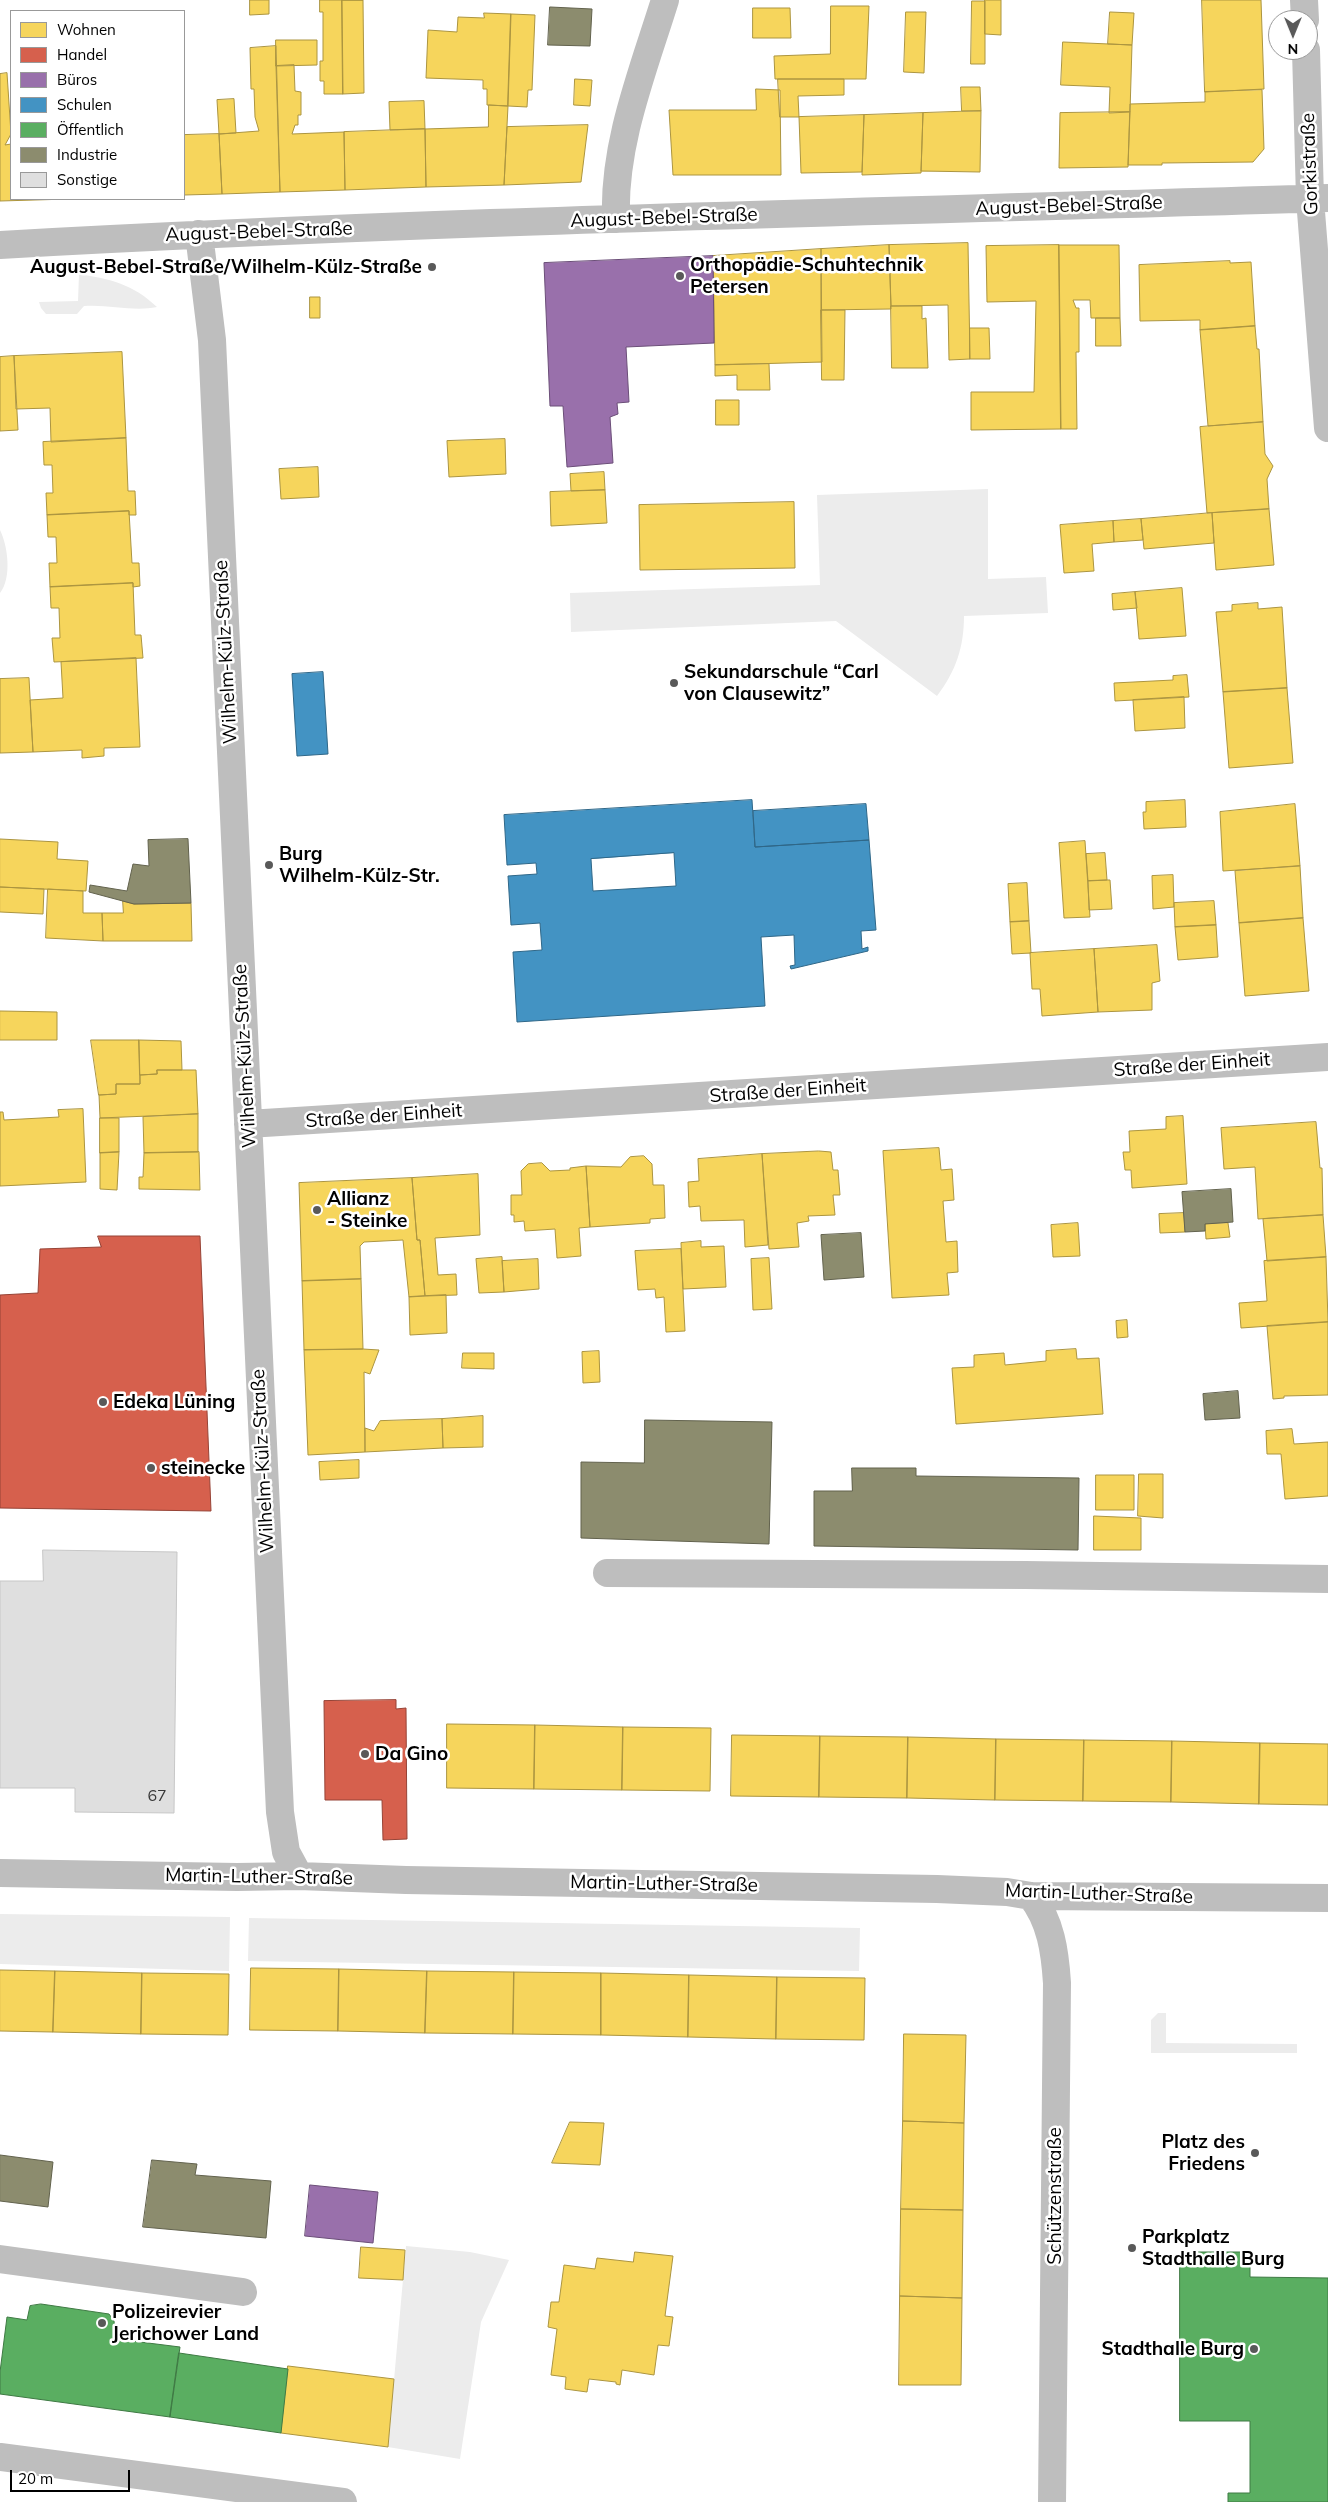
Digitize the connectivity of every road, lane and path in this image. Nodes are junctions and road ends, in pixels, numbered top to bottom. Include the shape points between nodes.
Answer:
1 (666, 0) edge
2 (1307, 60) edge
3 (1319, 198) edge
4 (616, 219) junction
5 (199, 234) junction
6 (0, 245) edge
7 (1328, 428) edge
8 (1328, 1056) edge
9 (248, 1124) junction
10 (607, 1573) dead end
11 (1328, 1579) edge
12 (0, 1873) edge
13 (299, 1876) junction
14 (1031, 1896) junction
15 (1328, 1898) edge
16 (0, 2259) edge
17 (243, 2292) dead end
18 (0, 2457) edge
19 (343, 2502) edge
20 (1052, 2502) edge

1 - 4 street via 635,98 620,159 615,193
2 - 3 street, Gorkistraße
3 - 4 street, August-Bebel-Straße
3 - 7 street, Gorkistraße
4 - 5 street, August-Bebel-Straße
5 - 6 street, August-Bebel-Straße
5 - 9 street, Wilhelm-Külz-Straße via 212,340
8 - 9 street, Straße der Einheit
9 - 13 street, Wilhelm-Külz-Straße via 280,1812 286,1852
10 - 11 street
12 - 13 street, Martin-Luther-Straße
13 - 14 street, Martin-Luther-Straße via 946,1889
14 - 15 street, Martin-Luther-Straße
14 - 20 street, Schützenstraße via 1042,1910 1049,1930 1057,1983
16 - 17 street
18 - 19 street

